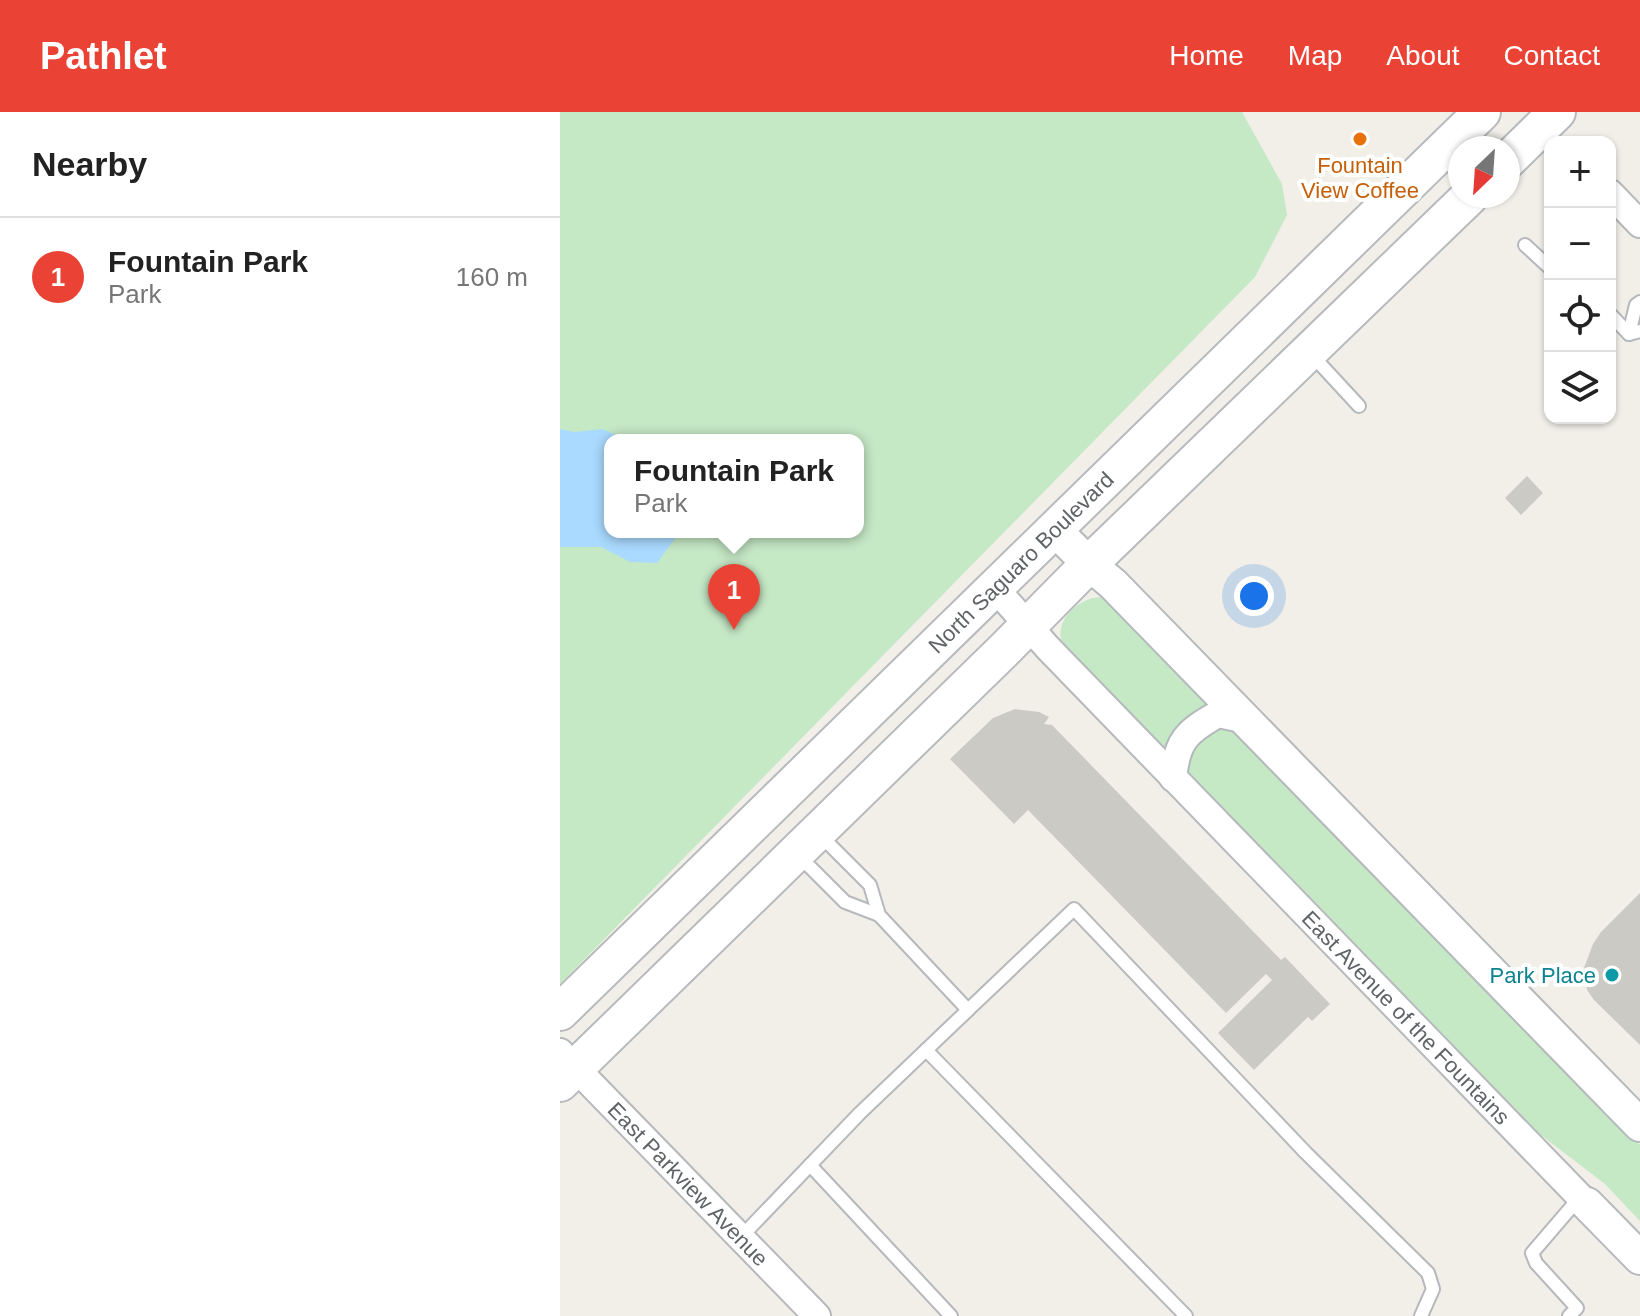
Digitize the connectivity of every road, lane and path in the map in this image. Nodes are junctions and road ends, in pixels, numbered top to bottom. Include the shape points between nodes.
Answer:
1 (1482, 112) edge
2 (1548, 123) edge
3 (1520, 149) edge
4 (1616, 199) edge
5 (1458, 208) edge
6 (1640, 224) edge
7 (1525, 245) dead end
8 (1544, 262) edge
9 (1640, 302) edge
10 (1616, 318) edge
11 (1635, 332) edge
12 (1309, 352) junction
13 (1359, 406) dead end
14 (1054, 529) junction
15 (1089, 564) junction
16 (994, 587) junction
17 (1029, 625) junction
18 (1247, 720) junction
19 (1173, 778) junction
20 (806, 842) junction
21 (879, 915) junction
22 (968, 1010) junction
23 (560, 1012) edge
24 (926, 1050) junction
25 (565, 1067) edge
26 (1640, 1125) edge
27 (810, 1165) junction
28 (1584, 1200) junction
29 (740, 1238) junction
30 (1640, 1258) edge
31 (817, 1316) edge
32 (951, 1316) edge
33 (1186, 1316) edge
34 (1421, 1316) edge
35 (1569, 1316) edge

1 - 14 main road, North Saguaro Boulevard
2 - 3 main road
4 - 6 street
5 - 12 main road
7 - 8 lane
9 - 11 lane
10 - 11 lane
12 - 13 lane
12 - 15 main road
14 - 15 street
14 - 16 main road, North Saguaro Boulevard
15 - 17 main road
15 - 18 street
16 - 17 street, East Avenue of the Fountains
16 - 23 main road, North Saguaro Boulevard
17 - 19 street, East Avenue of the Fountains
17 - 20 main road
18 - 19 street via 1218,714 1196,727 1180,743
18 - 26 street
19 - 28 street, East Avenue of the Fountains
20 - 21 lane via 845,902
20 - 21 lane via 870,885
20 - 25 main road
21 - 22 lane
22 - 24 lane
22 - 34 lane via 1074,909 1428,1273 1433,1289
24 - 27 lane
24 - 33 lane
25 - 29 street, East Parkview Avenue
27 - 29 lane
27 - 32 lane
28 - 30 street, East Avenue of the Fountains
28 - 35 lane via 1532,1253 1577,1308
29 - 31 street, East Parkview Avenue

